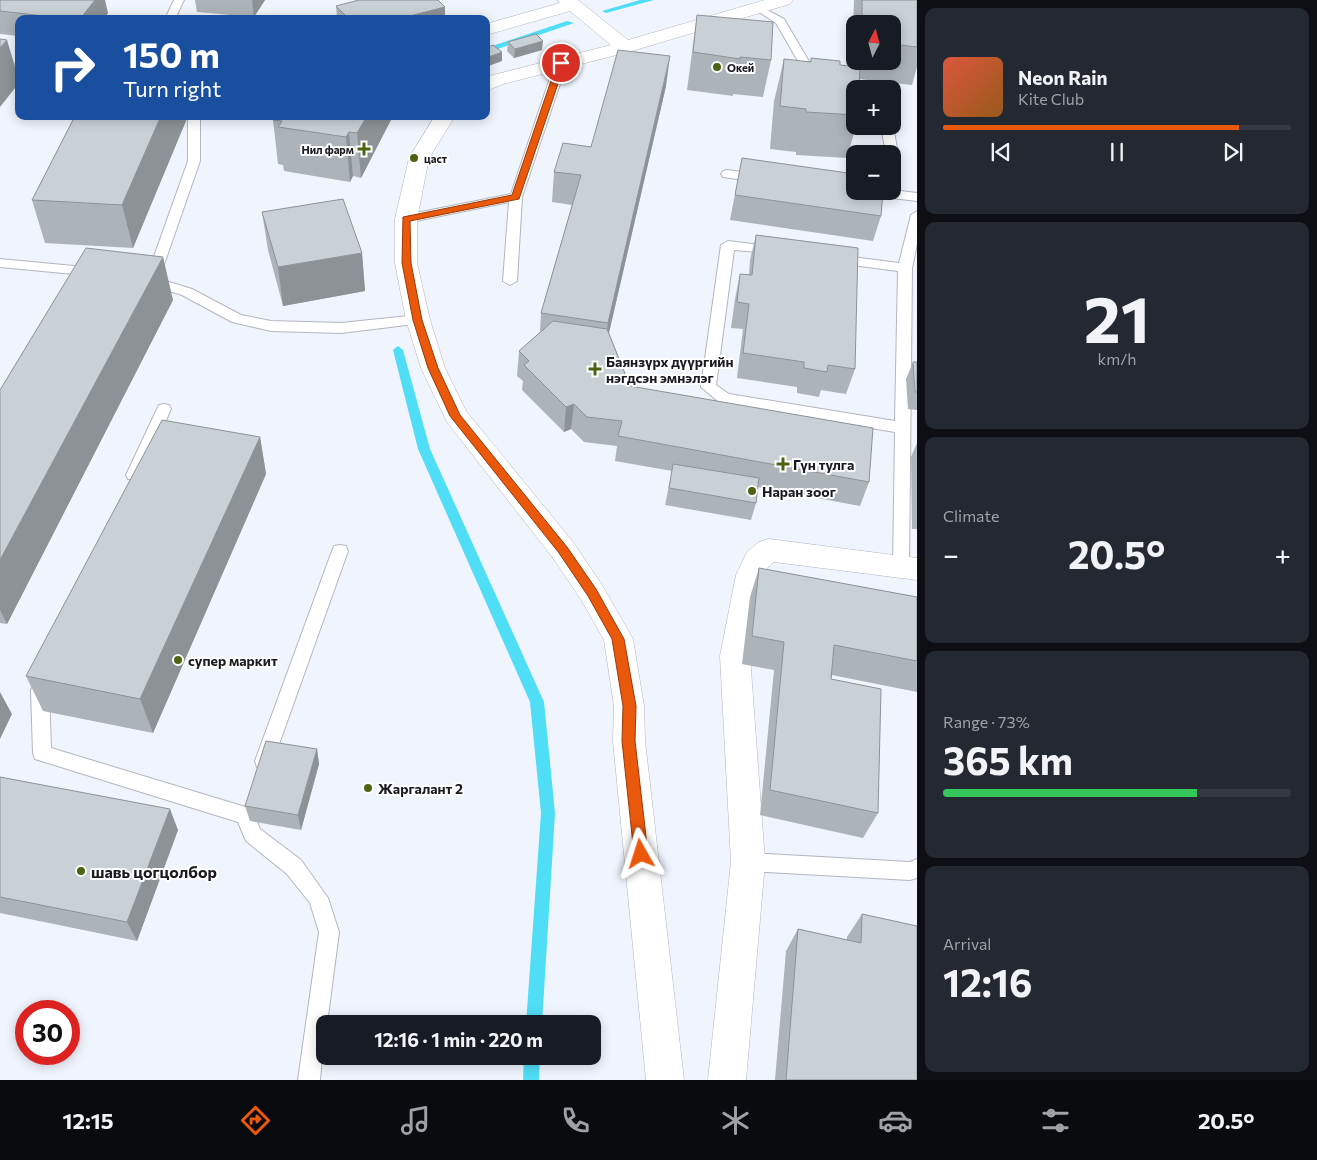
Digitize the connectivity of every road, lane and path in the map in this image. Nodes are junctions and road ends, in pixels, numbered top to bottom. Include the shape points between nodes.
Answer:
1 (180, 0) edge
2 (784, 0) edge
3 (569, 2) edge
4 (756, 8) junction
5 (172, 15) edge
6 (490, 29) edge
7 (625, 47) junction
8 (561, 63) junction
9 (0, 66) edge
10 (15, 68) edge
11 (490, 83) edge
12 (827, 88) edge
13 (194, 120) edge
14 (443, 120) edge
15 (727, 174) dead end
16 (766, 179) edge
17 (901, 195) edge
18 (516, 197) junction
19 (917, 197) edge
20 (917, 215) edge
21 (406, 219) junction
22 (787, 252) edge
23 (826, 258) edge
24 (0, 263) edge
25 (905, 268) junction
26 (105, 274) edge
27 (133, 278) edge
28 (152, 280) junction
29 (510, 281) dead end
30 (418, 320) junction
31 (164, 409) dead end
32 (903, 428) junction
33 (129, 488) edge
34 (340, 551) dead end
35 (909, 568) edge
36 (47, 672) edge
37 (258, 779) edge
38 (252, 797) edge
39 (245, 815) junction
40 (748, 862) junction
41 (917, 868) edge
42 (308, 1080) edge
43 (665, 1080) edge
44 (727, 1080) edge

1 - 5 lane
2 - 4 street
3 - 6 street
3 - 7 street
4 - 7 street
4 - 12 lane via 780,21 817,85
7 - 8 street
8 - 11 street
8 - 18 lane
9 - 10 lane
13 - 28 lane via 194,161
14 - 21 street via 419,158
15 - 16 lane
17 - 19 lane
18 - 21 lane
18 - 29 lane
20 - 25 lane
21 - 30 street via 406,263
22 - 32 lane via 728,245 708,387 725,400
23 - 25 lane
24 - 26 lane
25 - 32 lane
27 - 28 lane
28 - 30 lane via 187,292 237,319 271,326 342,328
30 - 43 street via 433,368 456,416 563,550 618,639 630,706 629,741
31 - 33 lane
32 - 35 lane
34 - 37 lane
35 - 40 street via 769,550 758,560 750,575 735,656
36 - 39 lane via 40,690 42,753
38 - 39 lane
39 - 42 lane via 253,835 294,867 318,898 329,932
40 - 41 lane via 910,872
40 - 44 street

